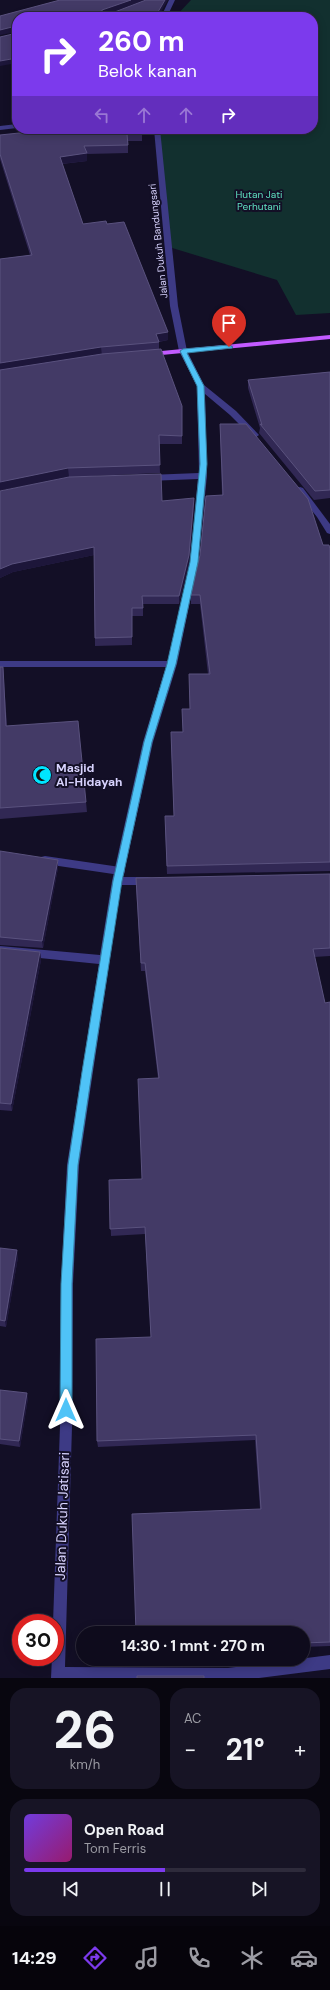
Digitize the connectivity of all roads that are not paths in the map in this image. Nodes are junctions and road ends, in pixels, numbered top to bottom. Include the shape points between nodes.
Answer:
1 (172, 0) edge
2 (166, 12) edge
3 (12, 127) edge
4 (0, 128) edge
5 (157, 134) edge
6 (330, 337) edge
7 (183, 351) junction
8 (146, 355) edge
9 (201, 386) junction
10 (262, 444) edge
11 (203, 476) junction
12 (136, 478) edge
13 (296, 485) edge
14 (330, 514) edge
15 (320, 515) junction
16 (330, 530) edge
17 (0, 664) edge
18 (172, 664) junction
19 (38, 860) edge
20 (120, 870) junction
21 (157, 880) edge
22 (117, 881) junction
23 (0, 950) edge
24 (105, 960) junction
25 (330, 1662) edge
26 (58, 1676) edge

1 - 2 street
3 - 4 street
5 - 7 street, Jalan Dukuh Bandungsari via 174,306
6 - 7 main road
7 - 8 main road
7 - 9 street, Jalan Dukuh Jatisari
9 - 10 street, Jalan Dukuh Jatisari via 243,421
9 - 11 street, Jalan Dukuh Jatisari
11 - 12 street
11 - 18 street, Jalan Dukuh Jatisari via 194,562
13 - 15 street
14 - 15 street
15 - 16 street
17 - 18 street
18 - 20 street, Jalan Dukuh Jatisari via 148,742
19 - 20 street
20 - 22 street, Jalan Dukuh Jatisari
21 - 22 street
22 - 24 street, Jalan Dukuh Jatisari
23 - 24 street
24 - 26 street, Jalan Dukuh Jatisari via 73,1165 66,1284 66,1426
25 - 26 street, Jalan Dukuh Jatisari via 228,1675

